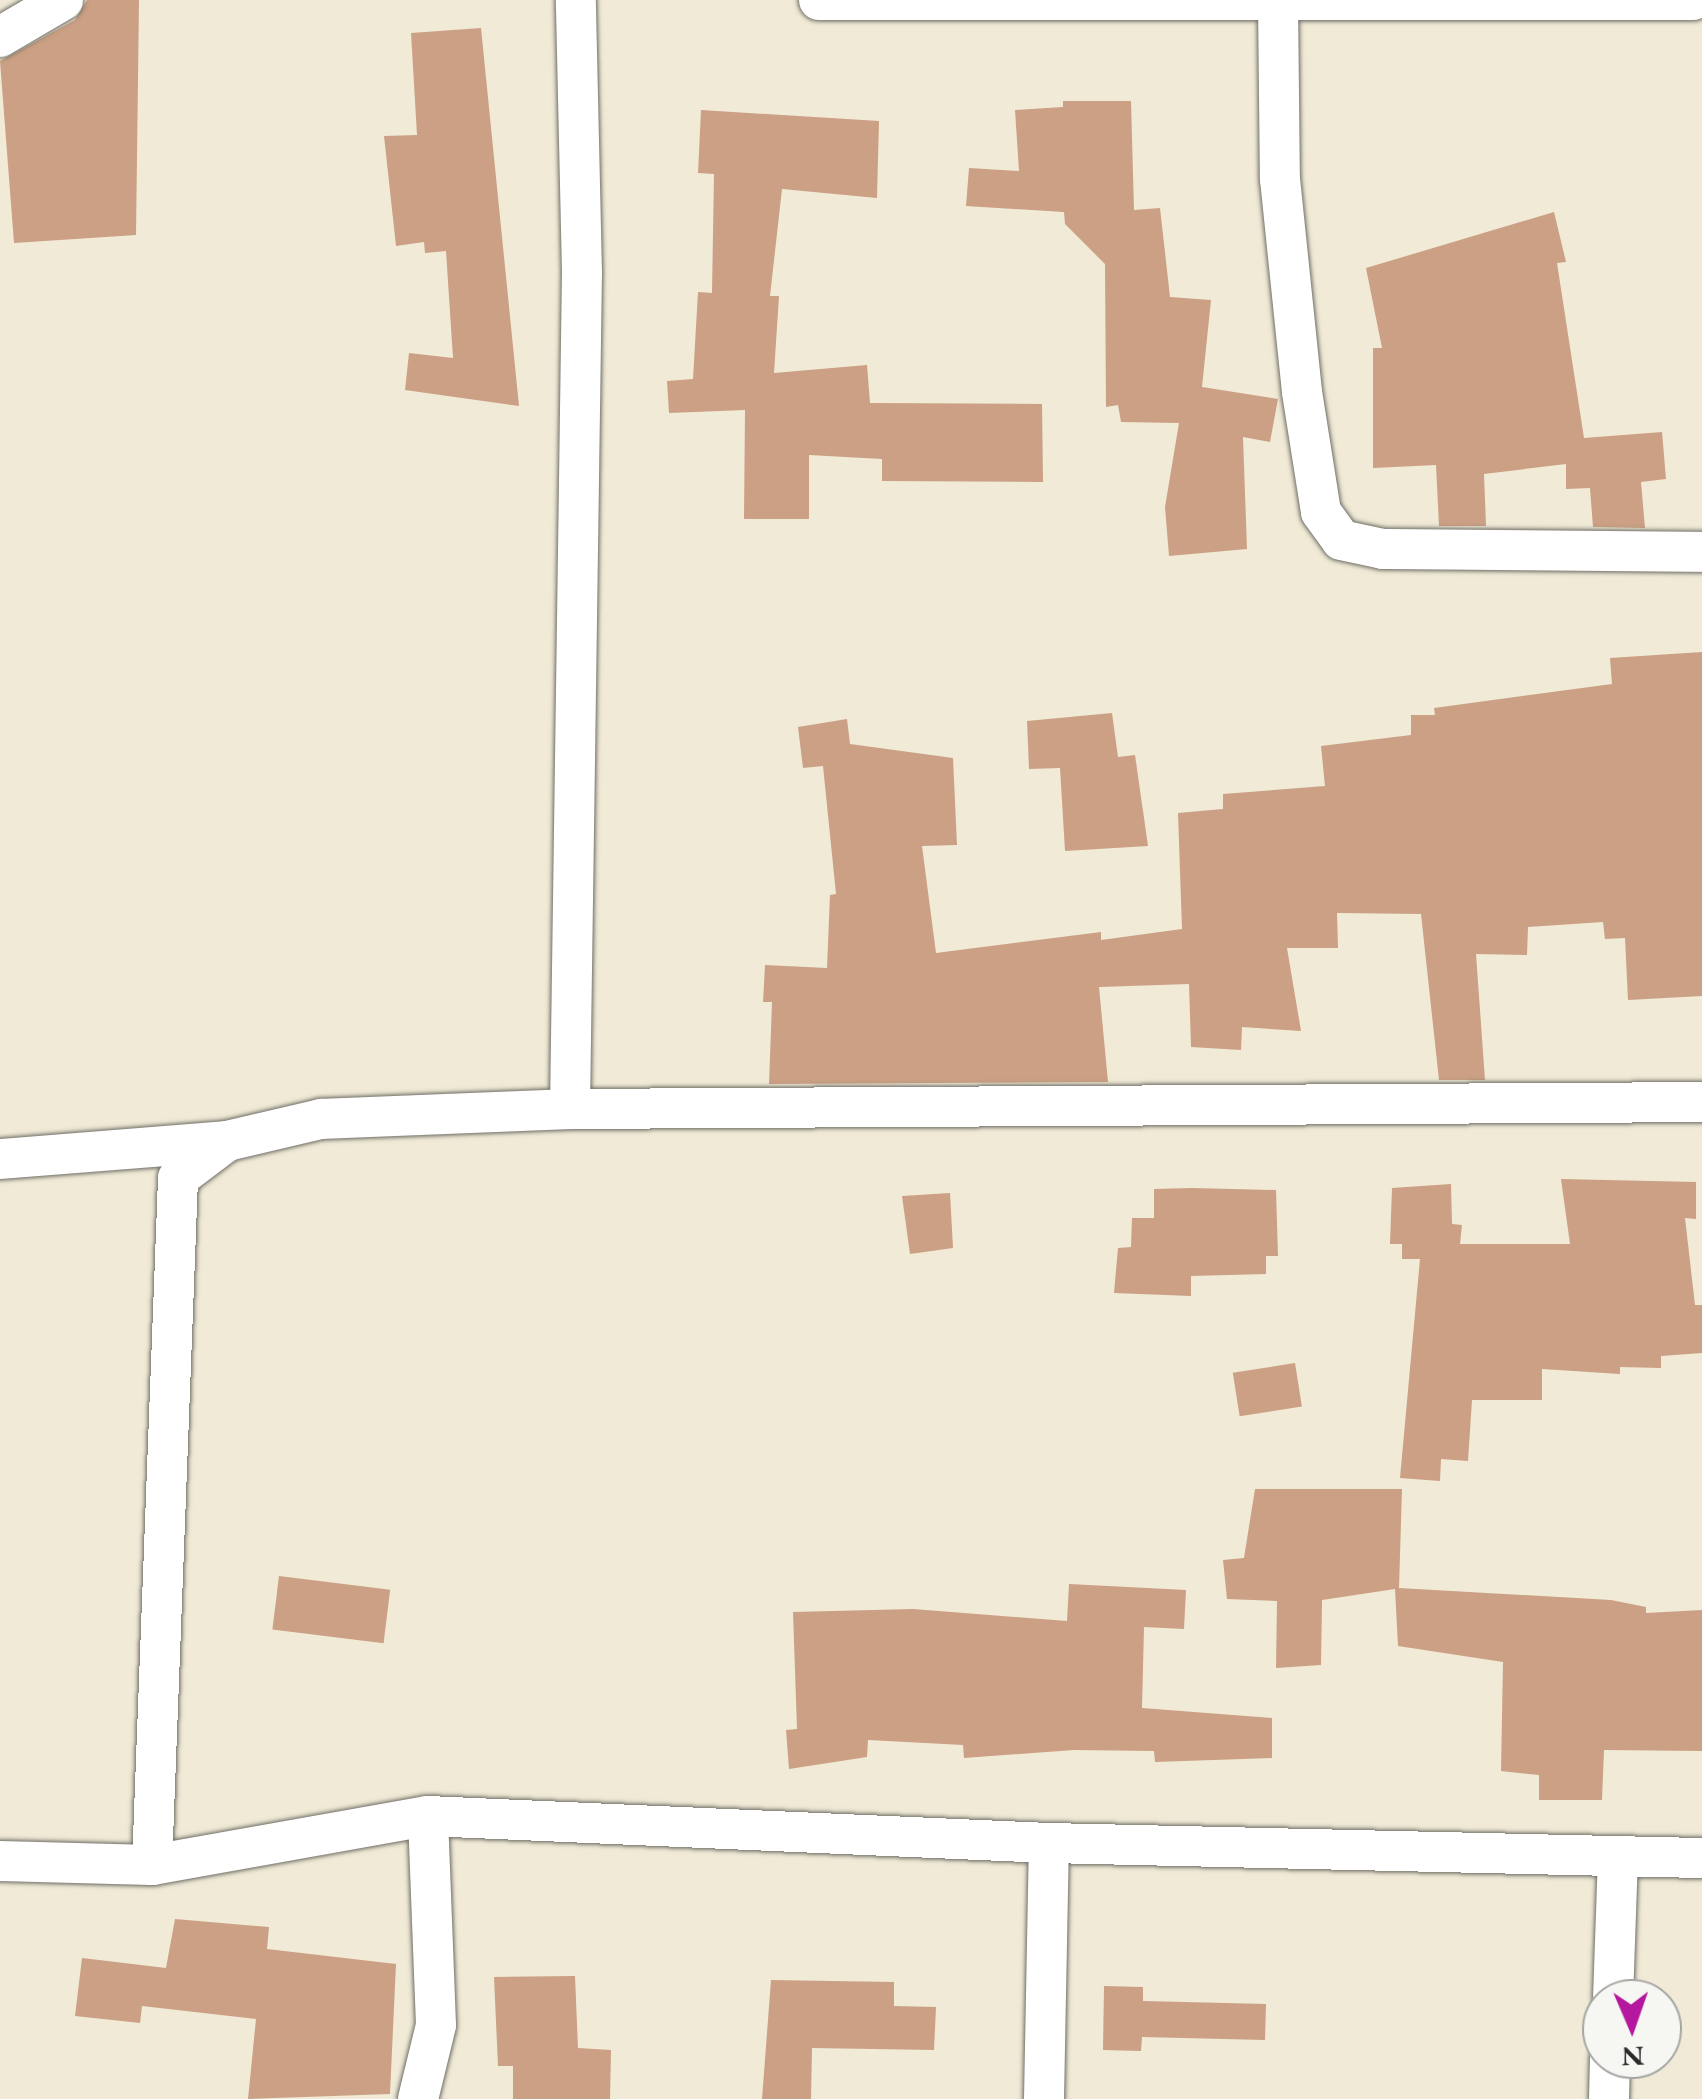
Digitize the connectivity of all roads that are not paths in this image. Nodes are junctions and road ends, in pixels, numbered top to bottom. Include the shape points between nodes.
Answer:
1 (63, 0) edge
2 (576, 0) edge
3 (819, 0) edge
4 (1693, 0) edge
5 (1278, 2) edge
6 (0, 37) edge
7 (1702, 552) edge
8 (1702, 1102) edge
9 (570, 1109) junction
10 (227, 1141) junction
11 (0, 1158) edge
12 (428, 1816) junction
13 (1049, 1843) junction
14 (1618, 1858) junction
15 (1702, 1858) edge
16 (0, 1861) edge
17 (152, 1865) junction
18 (1613, 1979) edge
19 (418, 2099) edge
20 (1044, 2099) edge

1 - 6 street
2 - 9 street via 582,273
3 - 5 street
4 - 5 street
5 - 7 street via 1280,180 1302,392 1321,512 1341,540 1383,549
8 - 9 street
9 - 10 street via 321,1119
10 - 11 street
10 - 17 street via 178,1178
12 - 13 street
12 - 17 street
12 - 19 street via 436,2025
13 - 14 street
13 - 20 street
14 - 15 street
14 - 18 street
16 - 17 street

